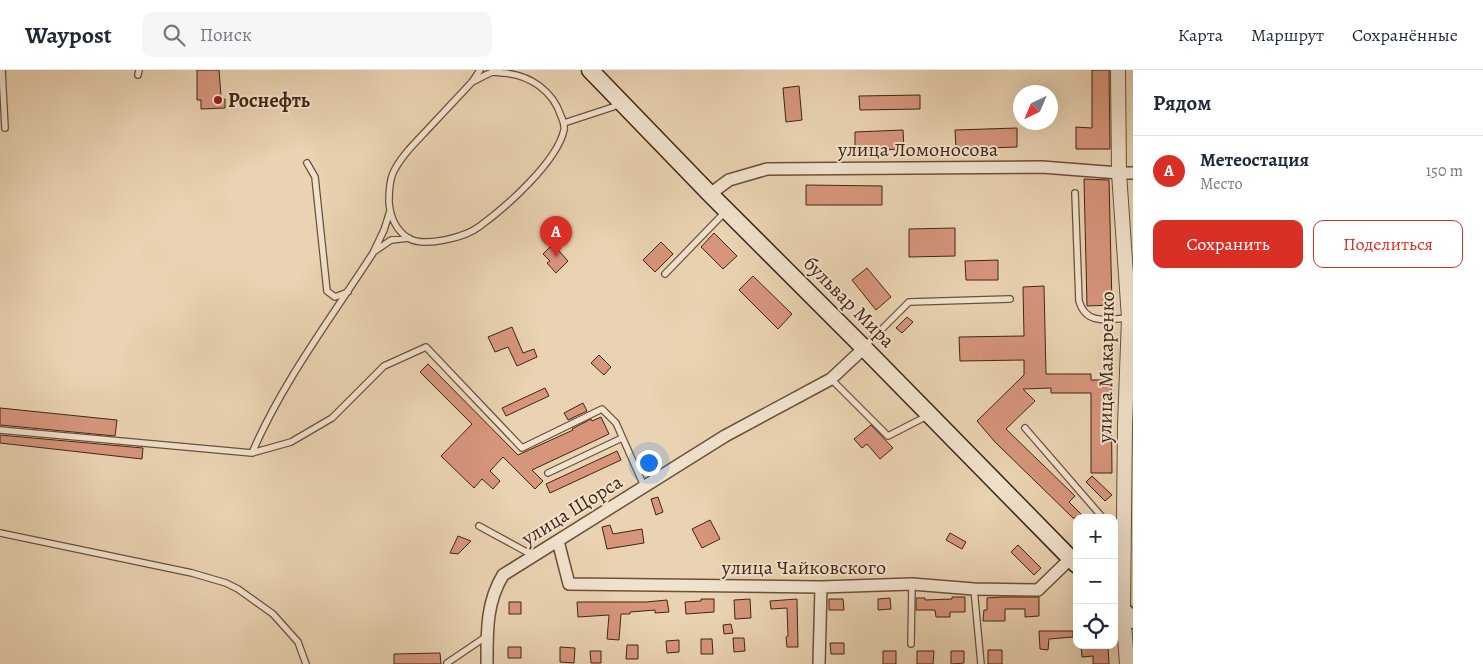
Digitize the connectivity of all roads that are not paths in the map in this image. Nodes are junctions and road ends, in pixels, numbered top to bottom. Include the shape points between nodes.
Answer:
1 (2, 70) edge
2 (480, 70) edge
3 (590, 70) edge
4 (1118, 70) edge
5 (472, 82) junction
6 (620, 102) junction
7 (564, 123) junction
8 (5, 128) dead end
9 (308, 163) dead end
10 (1126, 173) edge
11 (1075, 193) dead end
12 (710, 194) junction
13 (390, 211) junction
14 (727, 211) junction
15 (409, 238) junction
16 (373, 253) junction
17 (665, 274) dead end
18 (348, 292) junction
19 (1010, 299) dead end
20 (1129, 318) junction
21 (864, 348) junction
22 (831, 379) junction
23 (929, 414) junction
24 (1025, 428) dead end
25 (0, 430) edge
26 (622, 438) junction
27 (252, 453) junction
28 (548, 473) dead end
29 (644, 486) junction
30 (1100, 514) edge
31 (479, 526) dead end
32 (0, 533) edge
33 (558, 542) junction
34 (534, 556) junction
35 (1073, 561) edge
36 (1073, 563) edge
37 (912, 584) junction
38 (821, 587) junction
39 (974, 589) junction
40 (1125, 602) edge
41 (487, 636) junction
42 (911, 644) dead end
43 (447, 663) dead end
44 (306, 664) edge
45 (487, 664) edge
46 (819, 664) edge
47 (981, 664) edge
48 (1127, 664) edge

1 - 8 lane
2 - 5 lane
3 - 6 main road, бульвар Мира
4 - 10 street, улица Макаренко
5 - 7 lane via 493,72 530,80 557,104
5 - 13 lane via 406,153 392,174
6 - 7 lane
6 - 12 main road, бульвар Мира
7 - 15 lane via 558,144 541,169 476,229 454,238 426,242
9 - 18 lane via 316,177 327,291 335,297
10 - 12 street, улица Ломоносова via 1042,167 767,169 729,180
10 - 20 street, улица Макаренко
11 - 20 lane via 1078,301 1081,308 1095,319
12 - 14 main road, бульвар Мира
13 - 15 lane via 397,227
13 - 16 lane
14 - 17 lane
14 - 21 main road, бульвар Мира
15 - 16 lane via 391,240
16 - 18 lane
18 - 27 lane via 284,389
19 - 21 lane via 909,302
20 - 40 street, улица Макаренко via 1122,539
21 - 22 street, улица Щорса
21 - 23 main road, бульвар Мира
22 - 23 lane via 888,436
22 - 29 street, улица Щорса via 725,436
23 - 35 main road, бульвар Мира
24 - 30 lane
25 - 27 lane
26 - 27 lane via 616,423 602,409 522,448 426,347 384,366 332,418 291,442
26 - 28 lane
26 - 29 lane
29 - 33 street, улица Щорса
31 - 34 lane
32 - 44 lane via 226,583 273,614 298,642
33 - 34 street, улица Щорса
33 - 38 street, улица Чайковского via 569,584
34 - 41 street, улица Щорса via 504,575 496,588 489,607
36 - 39 street, улица Чайковского via 1038,590
37 - 38 street, улица Чайковского
37 - 39 street, улица Чайковского
37 - 42 lane
38 - 46 street
39 - 47 lane
40 - 48 street, улица Макаренко
41 - 43 lane
41 - 45 street, улица Щорса

